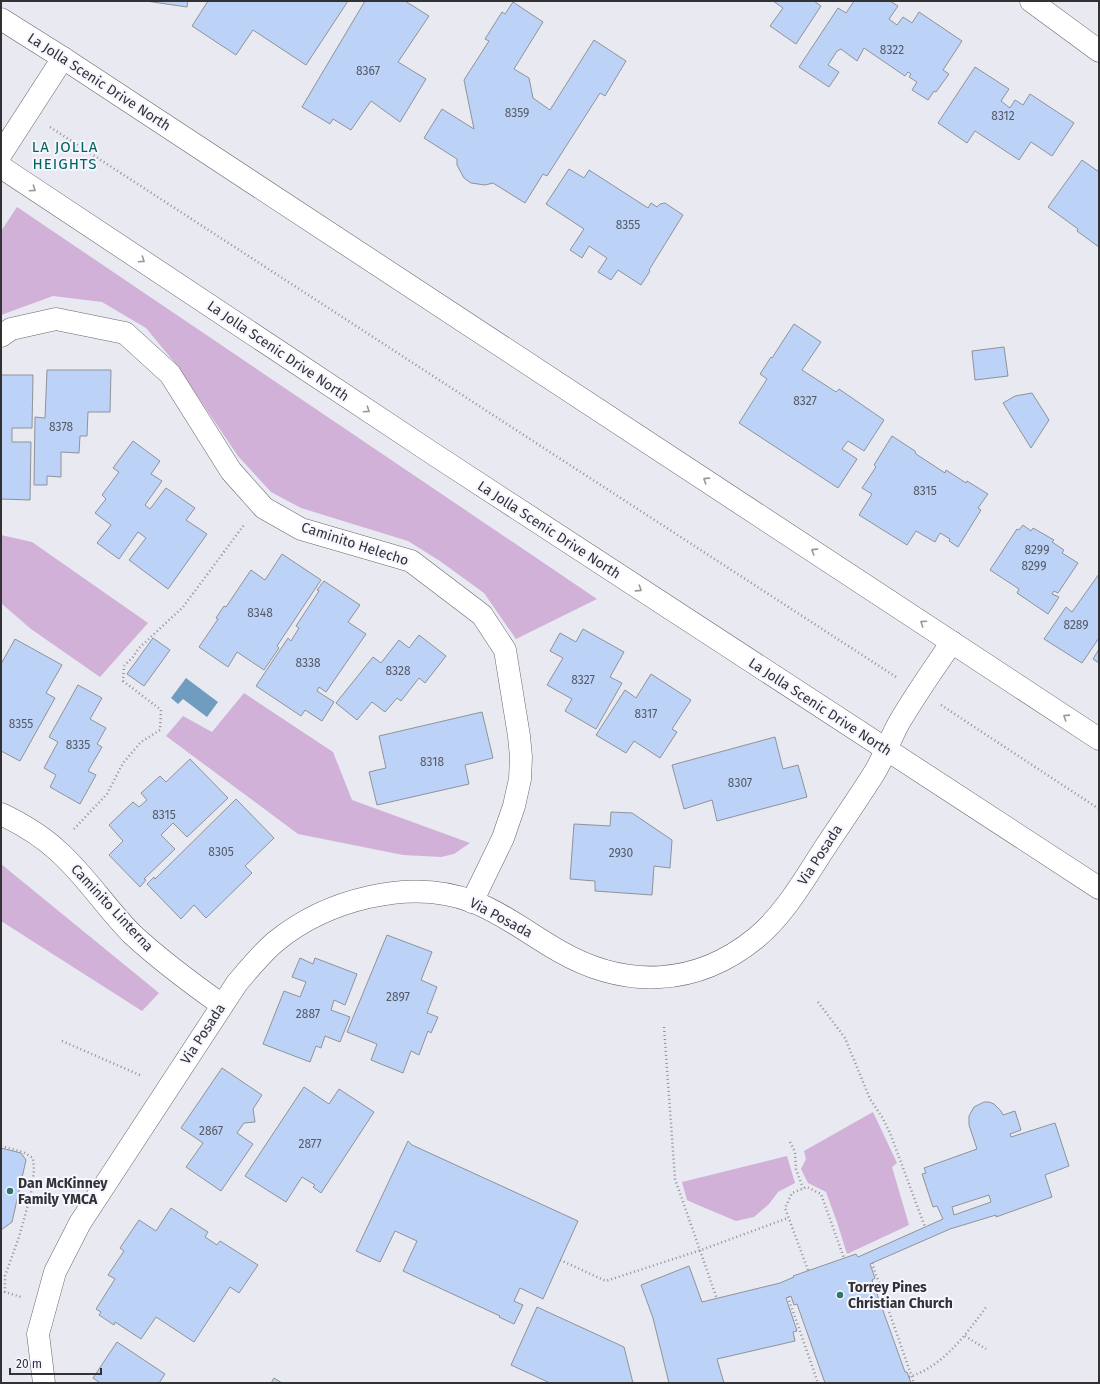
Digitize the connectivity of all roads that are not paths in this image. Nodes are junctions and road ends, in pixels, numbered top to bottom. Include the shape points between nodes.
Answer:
1 (1031, 1) edge
2 (1, 19) edge
3 (1099, 51) edge
4 (63, 58) junction
5 (1, 154) edge
6 (1, 167) edge
7 (1, 336) edge
8 (952, 642) junction
9 (1099, 739) edge
10 (886, 750) junction
11 (1, 814) edge
12 (1099, 888) edge
13 (472, 902) junction
14 (222, 1005) junction
15 (44, 1383) edge

1 - 3 street
2 - 4 street, La Jolla Scenic Drive North
4 - 5 street
8 -> 4 street, La Jolla Scenic Drive North
6 -> 10 street, La Jolla Scenic Drive North
7 - 13 street, Caminito Helecho via 11,329 56,319 125,333 170,374 231,471 264,508 301,529 411,561 482,615 505,650 520,736 521,757 514,806 503,838
9 -> 8 street, La Jolla Scenic Drive North
8 - 10 street, Via Posada via 900,721
10 - 12 street, La Jolla Scenic Drive North
10 - 13 street, Via Posada via 874,773 792,899 773,922 741,949 724,960 700,970 665,978 652,978 602,970 572,958 504,917
11 - 14 street, Caminito Linterna via 31,830 55,848 72,864 131,933 156,956
13 - 14 street, Via Posada via 444,894 395,893 370,896 318,914 275,942 254,962
14 - 15 street, Via Posada via 80,1223 55,1272 38,1334

